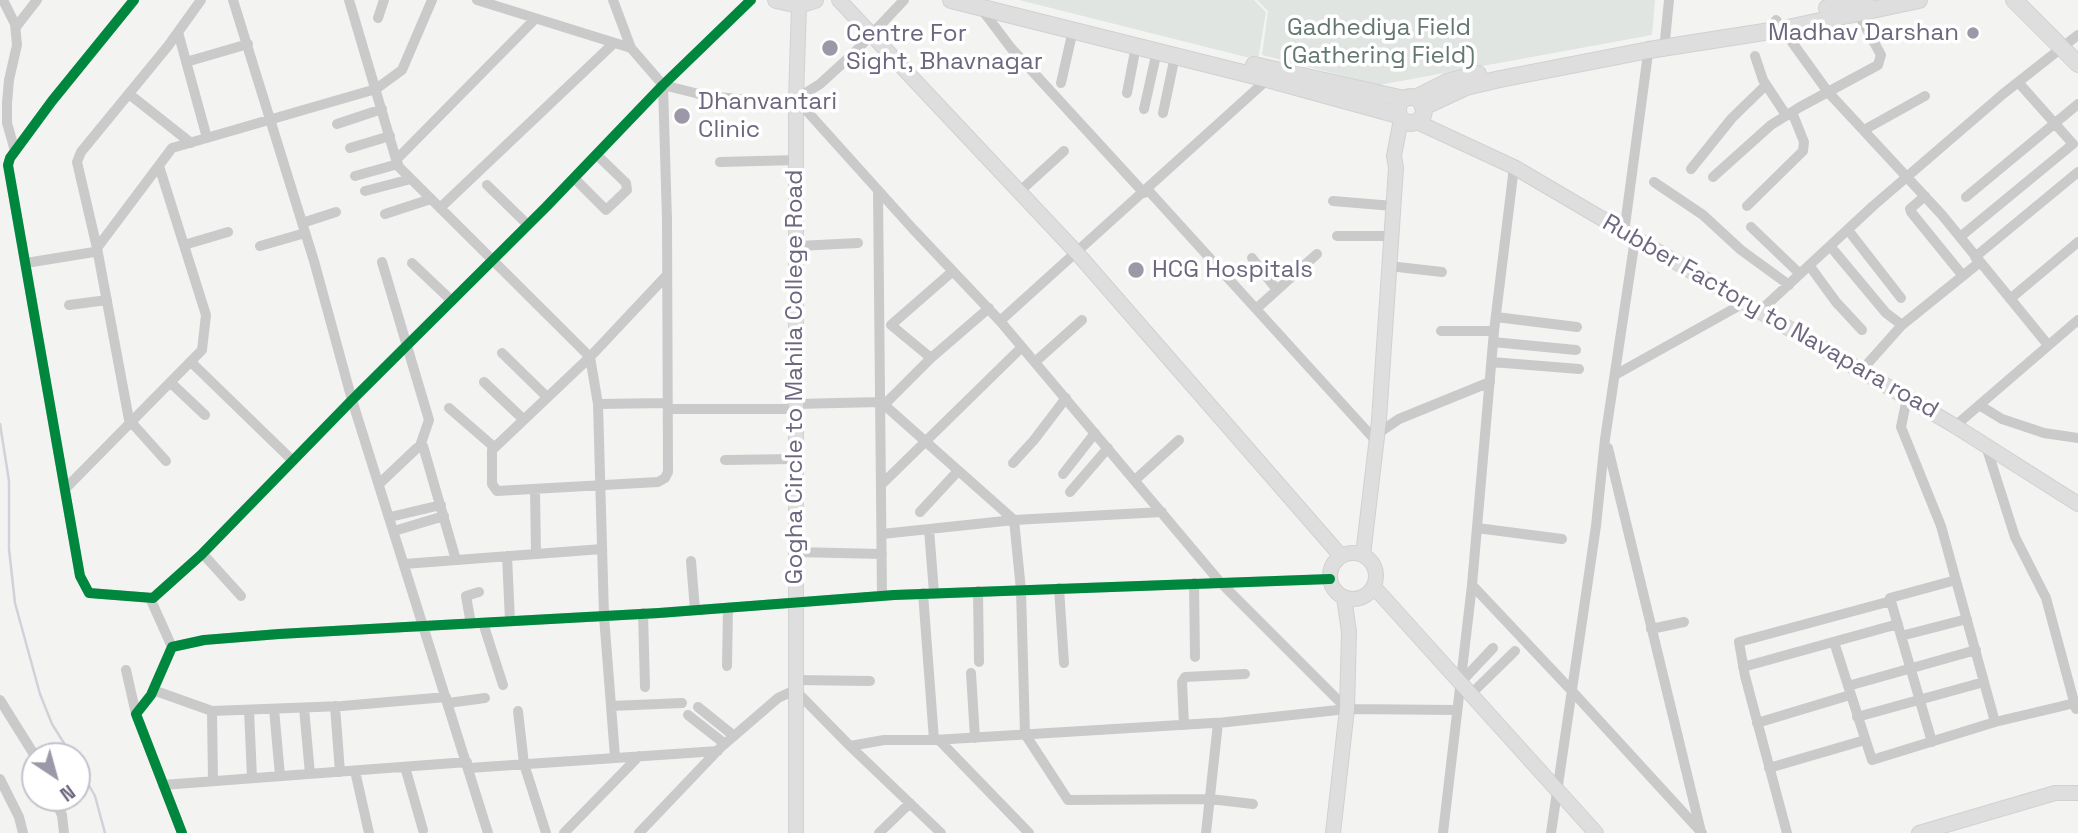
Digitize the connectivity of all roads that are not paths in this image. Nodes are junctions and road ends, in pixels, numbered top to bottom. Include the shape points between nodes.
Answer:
1 (3, 0) edge
2 (37, 0) edge
3 (134, 0) edge
4 (201, 0) edge
5 (233, 0) edge
6 (349, 0) edge
7 (384, 0) edge
8 (432, 0) edge
9 (477, 0) edge
10 (613, 0) edge
11 (751, 0) edge
12 (776, 0) edge
13 (839, 0) edge
14 (904, 0) edge
15 (951, 0) edge
16 (1669, 0) edge
17 (1919, 0) edge
18 (2014, 0) edge
19 (2024, 0) edge
20 (807, 2) edge
21 (980, 2) edge
22 (1862, 6) edge
23 (378, 18) dead end
24 (535, 19) junction
25 (1779, 24) junction
26 (16, 27) junction
27 (1073, 30) junction
28 (178, 32) junction
29 (871, 36) junction
30 (614, 43) junction
31 (248, 44) junction
32 (1655, 44) junction
33 (2072, 45) edge
34 (1136, 46) junction
35 (631, 48) junction
36 (1157, 51) junction
37 (1175, 56) junction
38 (1755, 56) dead end
39 (186, 62) junction
40 (2078, 64) edge
41 (1272, 75) junction
42 (2018, 82) junction
43 (1061, 83) dead end
44 (663, 85) junction
45 (1766, 85) junction
46 (376, 89) junction
47 (1828, 92) junction
48 (1127, 93) dead end
49 (129, 94) junction
50 (1925, 96) dead end
51 (796, 99) junction
52 (2078, 104) edge
53 (1144, 108) dead end
54 (382, 109) junction
55 (1411, 112) junction
56 (1163, 113) dead end
57 (1789, 113) junction
58 (270, 121) junction
59 (2053, 123) junction
60 (337, 124) dead end
61 (1864, 130) junction
62 (390, 136) junction
63 (207, 138) junction
64 (191, 143) junction
65 (2076, 145) edge
66 (350, 148) dead end
67 (15, 151) junction
68 (1065, 151) dead end
69 (597, 155) junction
70 (796, 160) junction
71 (397, 162) junction
72 (720, 162) dead end
73 (8, 165) junction
74 (159, 166) junction
75 (1514, 167) junction
76 (1690, 169) dead end
77 (2078, 172) edge
78 (0, 174) edge
79 (355, 176) dead end
80 (1713, 177) dead end
81 (1907, 177) junction
82 (574, 178) junction
83 (411, 179) junction
84 (1654, 182) dead end
85 (487, 185) dead end
86 (365, 191) dead end
87 (878, 191) junction
88 (1145, 191) junction
89 (1019, 192) junction
90 (1925, 196) junction
91 (1966, 197) dead end
92 (431, 199) junction
93 (1333, 201) dead end
94 (1394, 206) junction
95 (1746, 206) dead end
96 (440, 208) junction
97 (337, 212) dead end
98 (385, 214) dead end
99 (528, 225) junction
100 (1751, 227) dead end
101 (303, 228) junction
102 (1848, 230) junction
103 (228, 232) dead end
104 (1338, 236) dead end
105 (1391, 236) junction
106 (1629, 236) junction
107 (1960, 237) junction
108 (2078, 242) edge
109 (858, 243) dead end
110 (184, 245) junction
111 (260, 246) dead end
112 (798, 246) junction
113 (1830, 246) junction
114 (97, 248) junction
115 (1077, 253) junction
116 (1317, 254) dead end
117 (1252, 258) dead end
118 (1978, 260) junction
119 (492, 261) junction
120 (382, 262) dead end
121 (412, 262) dead end
122 (26, 263) junction
123 (1809, 265) junction
124 (1389, 266) junction
125 (953, 271) junction
126 (1442, 272) dead end
127 (1800, 274) junction
128 (667, 275) junction
129 (1963, 276) junction
130 (1789, 285) junction
131 (1277, 290) junction
132 (1901, 299) dead end
133 (2010, 299) junction
134 (107, 300) junction
135 (452, 301) junction
136 (1744, 303) junction
137 (69, 305) dead end
138 (989, 309) junction
139 (1256, 309) junction
140 (1759, 312) junction
141 (1496, 317) junction
142 (1082, 320) dead end
143 (2078, 320) edge
144 (1000, 321) junction
145 (1902, 326) junction
146 (1577, 327) dead end
147 (1862, 330) dead end
148 (1441, 331) dead end
149 (1494, 337) junction
150 (2048, 345) junction
151 (1022, 346) junction
152 (406, 347) junction
153 (1576, 350) dead end
154 (502, 353) dead end
155 (590, 357) junction
156 (931, 358) junction
157 (191, 362) junction
158 (1035, 362) junction
159 (1492, 362) junction
160 (1579, 369) dead end
161 (1861, 371) junction
162 (1615, 375) junction
163 (484, 382) dead end
164 (1490, 382) junction
165 (171, 383) junction
166 (547, 397) junction
167 (1066, 398) junction
168 (1908, 398) junction
169 (352, 400) junction
170 (598, 404) junction
171 (883, 404) junction
172 (1979, 405) junction
173 (667, 406) junction
174 (795, 407) junction
175 (449, 408) dead end
176 (205, 415) dead end
177 (523, 419) junction
178 (131, 424) junction
179 (1955, 426) junction
180 (1095, 433) junction
181 (1377, 438) junction
182 (2078, 438) edge
183 (1605, 439) junction
184 (1179, 440) dead end
185 (926, 442) junction
186 (420, 446) junction
187 (1986, 446) junction
188 (494, 447) junction
189 (1108, 448) junction
190 (795, 459) junction
191 (725, 460) dead end
192 (166, 461) dead end
193 (293, 461) junction
194 (1013, 463) dead end
195 (958, 471) junction
196 (1063, 474) dead end
197 (1135, 481) junction
198 (379, 484) junction
199 (882, 484) junction
200 (600, 486) junction
201 (65, 489) junction
202 (535, 490) junction
203 (1069, 492) dead end
204 (1599, 503) junction
205 (2077, 504) edge
206 (1621, 505) junction
207 (443, 510) junction
208 (920, 512) dead end
209 (1162, 512) junction
210 (390, 517) junction
211 (1014, 520) junction
212 (1477, 527) junction
213 (929, 529) junction
214 (394, 531) junction
215 (882, 534) junction
216 (1562, 539) dead end
217 (602, 549) junction
218 (795, 552) junction
219 (202, 554) junction
220 (536, 554) junction
221 (882, 554) junction
222 (507, 556) junction
223 (456, 560) junction
224 (691, 561) dead end
225 (1343, 562) junction
226 (404, 564) junction
227 (1956, 580) junction
228 (1220, 582) junction
229 (1194, 583) junction
230 (1472, 585) junction
231 (1059, 588) junction
232 (1021, 590) junction
233 (978, 591) junction
234 (479, 592) dead end
235 (928, 593) junction
236 (1366, 594) junction
237 (241, 596) dead end
238 (882, 596) junction
239 (1344, 597) junction
240 (150, 598) junction
241 (1891, 601) junction
242 (795, 603) junction
243 (728, 608) junction
244 (695, 610) junction
245 (643, 613) junction
246 (604, 616) junction
247 (1967, 620) junction
248 (510, 621) junction
249 (1684, 622) dead end
250 (483, 623) junction
251 (471, 624) junction
252 (1898, 624) junction
253 (422, 626) junction
254 (1651, 629) junction
255 (1349, 632) junction
256 (1901, 636) junction
257 (1834, 642) junction
258 (172, 647) junction
259 (1493, 649) dead end
260 (1976, 650) junction
261 (1515, 651) dead end
262 (1195, 657) dead end
263 (979, 662) dead end
264 (1064, 663) dead end
265 (727, 666) dead end
266 (1743, 667) junction
267 (1911, 668) junction
268 (126, 670) dead end
269 (971, 673) dead end
270 (1245, 674) dead end
271 (870, 681) dead end
272 (1460, 681) junction
273 (1984, 682) junction
274 (503, 685) dead end
275 (795, 685) junction
276 (645, 687) dead end
277 (153, 690) junction
278 (1571, 690) junction
279 (1849, 690) junction
280 (1471, 694) junction
281 (485, 698) dead end
282 (1920, 698) junction
283 (0, 700) edge
284 (447, 700) junction
285 (682, 703) dead end
286 (335, 706) junction
287 (611, 706) junction
288 (698, 707) dead end
289 (303, 708) junction
290 (274, 709) junction
291 (1347, 709) junction
292 (2077, 709) edge
293 (249, 710) junction
294 (1456, 710) junction
295 (212, 711) junction
296 (519, 711) dead end
297 (136, 714) junction
298 (688, 715) dead end
299 (1857, 717) junction
300 (1229, 722) junction
301 (1995, 722) junction
302 (1757, 723) junction
303 (1184, 725) junction
304 (1025, 734) junction
305 (734, 736) junction
306 (975, 738) junction
307 (937, 740) junction
308 (1865, 740) junction
309 (26, 742) edge
310 (1932, 742) junction
311 (850, 746) junction
312 (721, 747) junction
313 (639, 756) junction
314 (615, 757) junction
315 (524, 764) junction
316 (468, 765) junction
317 (405, 767) junction
318 (1769, 768) junction
319 (355, 771) junction
320 (340, 772) junction
321 (310, 774) junction
322 (280, 776) junction
323 (252, 778) junction
324 (0, 779) edge
325 (213, 781) junction
326 (163, 785) junction
327 (1556, 788) junction
328 (2078, 793) edge
329 (1210, 799) junction
330 (910, 803) junction
331 (1253, 804) dead end
332 (61, 812) edge
333 (423, 831) dead end
334 (1701, 832) edge
335 (23, 833) edge
336 (64, 833) edge
337 (182, 833) edge
338 (369, 833) edge
339 (488, 833) edge
340 (546, 833) edge
341 (564, 833) edge
342 (639, 833) edge
343 (796, 833) edge
344 (879, 833) edge
345 (941, 833) edge
346 (1029, 833) edge
347 (1206, 833) edge
348 (1333, 833) edge
349 (1443, 833) edge
350 (1551, 833) edge
351 (1596, 833) edge
352 (1787, 833) edge
353 (1919, 833) edge

1 - 26 street
2 - 26 street
3 - 67 street
4 - 28 street
5 - 31 street
6 - 46 street
7 - 23 street
8 - 46 street via 401,70
9 - 24 street
10 - 35 street
11 - 44 street
12 - 20 main road
13 - 29 street
14 - 29 street
15 - 21 main road
16 - 32 street
17 - 22 main road
18 - 33 main road
19 - 33 main road
20 - 51 street, Gogha Circle to Mahila College Road
21 - 27 main road
21 - 41 main road
21 - 88 street via 1012,48
22 - 25 main road
22 - 47 street via 1881,58 1878,65
24 - 30 street
24 - 71 street
25 - 32 main road
25 - 47 street
26 - 67 street via 7,103
27 - 34 main road
27 - 43 street
28 - 39 street
28 - 49 street
29 - 51 street
29 - 89 street
30 - 35 street
30 - 96 street
31 - 39 street
31 - 58 street
32 - 55 main road via 1477,84
32 - 106 street
33 - 40 main road
33 - 42 street
34 - 36 main road
34 - 48 street
35 - 44 street
36 - 37 main road
36 - 53 street
37 - 41 main road
37 - 56 street
38 - 45 street
39 - 63 street
41 - 55 main road
41 - 88 street
42 - 59 street
42 - 81 street
44 - 51 street via 707,96 769,102
44 - 69 street
44 - 128 street
45 - 57 street
45 - 76 street
46 - 54 street
46 - 58 street
47 - 57 street
47 - 61 street
49 - 64 street
49 - 114 street via 77,162
50 - 61 street
51 - 70 street, Gogha Circle to Mahila College Road
51 - 87 street
52 - 59 street
54 - 60 street
54 - 62 street
55 - 75 street, Rubber Factory to Navapara road
55 - 94 street via 1396,168
57 - 80 street
57 - 95 street via 1804,142 1803,151
58 - 63 street
58 - 101 street
59 - 65 street
59 - 91 street
61 - 81 street
62 - 66 street
62 - 71 street
63 - 64 street
64 - 74 street via 172,148
65 - 107 street
67 - 73 street
68 - 89 street
69 - 82 street
69 - 82 street via 626,183 627,190 606,210
70 - 72 street
70 - 112 street, Gogha Circle to Mahila College Road
71 - 79 street
71 - 83 street
73 - 78 street
73 - 122 street
74 - 110 street
74 - 114 street
75 - 106 street, Rubber Factory to Navapara road
75 - 141 street
77 - 118 street
81 - 90 street
81 - 102 street
82 - 99 street
83 - 86 street
83 - 92 street
84 - 130 street
85 - 99 street
87 - 125 street
87 - 171 street
88 - 115 street
88 - 139 street
89 - 115 street
90 - 107 street
90 - 129 street via 1911,212
92 - 96 street
92 - 98 street
93 - 94 street
94 - 105 street
96 - 119 street
97 - 101 street
99 - 119 street
100 - 127 street
101 - 111 street
101 - 169 street
102 - 113 street
102 - 132 street
103 - 110 street
104 - 105 street
105 - 124 street
106 - 136 street, Rubber Factory to Navapara road
106 - 162 street
107 - 118 street
108 - 133 street
109 - 112 street
110 - 157 street via 206,315 202,350
112 - 174 street, Gogha Circle to Mahila College Road
113 - 123 street
113 - 145 street
114 - 122 street
114 - 134 street
115 - 144 street
115 - 225 street
116 - 131 street
117 - 131 street
118 - 129 street
118 - 133 street
119 - 135 street
119 - 155 street
120 - 152 street
121 - 135 street
122 - 201 street
123 - 127 street
123 - 147 street
124 - 126 street
124 - 181 street
125 - 138 street
125 - 156 street via 891,325
127 - 130 street
128 - 155 street
128 - 173 street
129 - 145 street
130 - 140 street
131 - 139 street
133 - 150 street
134 - 137 street
134 - 178 street
135 - 152 street
136 - 140 street, Rubber Factory to Navapara road
136 - 162 street
138 - 144 street
138 - 156 street
139 - 181 street
140 - 161 street, Rubber Factory to Navapara road
141 - 146 street
141 - 149 street
142 - 158 street
143 - 150 street
144 - 151 street
145 - 161 street
148 - 149 street
149 - 153 street
149 - 159 street
150 - 172 street
151 - 158 street
151 - 185 street
152 - 169 street
152 - 186 street via 429,420
154 - 166 street
155 - 166 street
155 - 170 street
156 - 171 street
157 - 165 street
157 - 193 street
158 - 167 street
159 - 160 street
159 - 164 street
161 - 168 street, Rubber Factory to Navapara road
162 - 183 street
163 - 177 street
164 - 181 street via 1417,410
164 - 212 street
165 - 176 street
165 - 178 street
166 - 177 street
167 - 180 street
167 - 194 street
168 - 179 street, Rubber Factory to Navapara road
168 - 227 street via 1901,427 1941,526
169 - 193 street
169 - 198 street
170 - 173 street
170 - 200 street
171 - 174 street
171 - 185 street
171 - 199 street
172 - 179 street
172 - 182 street via 2001,419
173 - 174 street
173 - 200 street via 665,478
174 - 190 street, Gogha Circle to Mahila College Road
175 - 188 street
177 - 188 street
178 - 192 street
178 - 201 street
179 - 187 street, Rubber Factory to Navapara road
180 - 189 street
180 - 196 street
181 - 225 street via 1366,520
183 - 204 street
183 - 206 street
184 - 197 street
185 - 195 street
185 - 199 street
186 - 198 street
186 - 207 street via 426,449
187 - 205 street, Rubber Factory to Navapara road
187 - 292 street via 2015,537 2046,598
188 - 202 street via 494,488 502,492
189 - 197 street
189 - 203 street
190 - 191 street
190 - 218 street, Gogha Circle to Mahila College Road
193 - 219 street
195 - 208 street
195 - 211 street
197 - 209 street
198 - 210 street
199 - 215 street
200 - 202 street
200 - 217 street
201 - 240 street via 80,576 89,593
202 - 220 street
204 - 206 street
204 - 278 street
206 - 254 street
207 - 210 street
207 - 214 street
207 - 223 street
209 - 211 street
209 - 228 street
210 - 214 street
211 - 213 street
211 - 232 street
212 - 216 street
212 - 230 street
213 - 215 street
213 - 235 street
214 - 226 street
215 - 221 street
217 - 220 street
217 - 246 street
218 - 221 street
218 - 242 street, Gogha Circle to Mahila College Road
219 - 237 street
219 - 240 street
220 - 222 street
221 - 238 street
222 - 223 street
222 - 248 street
223 - 226 street
224 - 244 street
225 - 228 street
225 - 236 street via 1374,565 1376,580
225 - 239 street via 1338,593
226 - 253 street
227 - 241 street
227 - 247 street
228 - 229 street
228 - 291 street
229 - 231 street
229 - 262 street
230 - 272 street
230 - 278 street
231 - 232 street
231 - 264 street
232 - 233 street
232 - 304 street
233 - 235 street
233 - 263 street
234 - 251 street via 466,596
235 - 238 street
235 - 307 street
236 - 239 street
236 - 255 street
236 - 272 street via 1403,620
238 - 242 street
239 - 255 street
240 - 258 street
241 - 252 street
241 - 266 street via 1740,642
242 - 243 street
242 - 275 street, Gogha Circle to Mahila College Road
243 - 244 street
243 - 265 street
244 - 245 street
245 - 246 street
245 - 276 street
246 - 248 street
246 - 287 street
247 - 256 street
247 - 260 street
248 - 250 street
249 - 254 street
250 - 251 street
250 - 274 street
251 - 253 street
252 - 256 street
252 - 257 street
253 - 258 street via 204,640
253 - 284 street
254 - 334 street
255 - 291 street
256 - 267 street
257 - 266 street
257 - 279 street
258 - 277 street
259 - 272 street
260 - 267 street
260 - 273 street
261 - 280 street
266 - 302 street
267 - 279 street
267 - 282 street
268 - 297 street
269 - 306 street
270 - 303 street via 1185,677
271 - 275 street
272 - 280 street
272 - 294 street
273 - 282 street
273 - 301 street
275 - 305 street
275 - 311 street
275 - 343 street, Gogha Circle to Mahila College Road
277 - 295 street
277 - 297 street
278 - 327 street
278 - 334 street
279 - 299 street
279 - 302 street
280 - 327 street
281 - 284 street
282 - 299 street
282 - 310 street
283 - 309 street
284 - 286 street
284 - 316 street
285 - 287 street
286 - 289 street
286 - 320 street
287 - 314 street
288 - 305 street
289 - 290 street
289 - 321 street
290 - 293 street
290 - 322 street
291 - 294 street
291 - 300 street
291 - 348 street
292 - 301 street
293 - 295 street
293 - 323 street
294 - 349 street
295 - 325 street
296 - 315 street
297 - 326 street
298 - 312 street
299 - 308 street
300 - 303 street
300 - 329 street via 1219,723
301 - 310 street
302 - 318 street
303 - 304 street
304 - 306 street
304 - 329 street via 1068,800
305 - 312 street
306 - 307 street
307 - 311 street via 884,740
307 - 346 street
308 - 310 street via 1872,760
308 - 318 street
311 - 330 street
312 - 313 street
312 - 342 street
313 - 314 street
313 - 341 street
314 - 315 street
315 - 316 street
315 - 340 street
316 - 317 street
316 - 339 street
317 - 319 street
317 - 333 street
318 - 352 street
319 - 320 street
319 - 338 street
320 - 321 street
321 - 322 street
322 - 323 street
323 - 325 street
324 - 335 street
325 - 326 street
326 - 337 street
327 - 350 street
327 - 351 street
328 - 353 street via 2056,793
329 - 331 street
329 - 347 street
330 - 344 street
330 - 345 street
332 - 336 street

